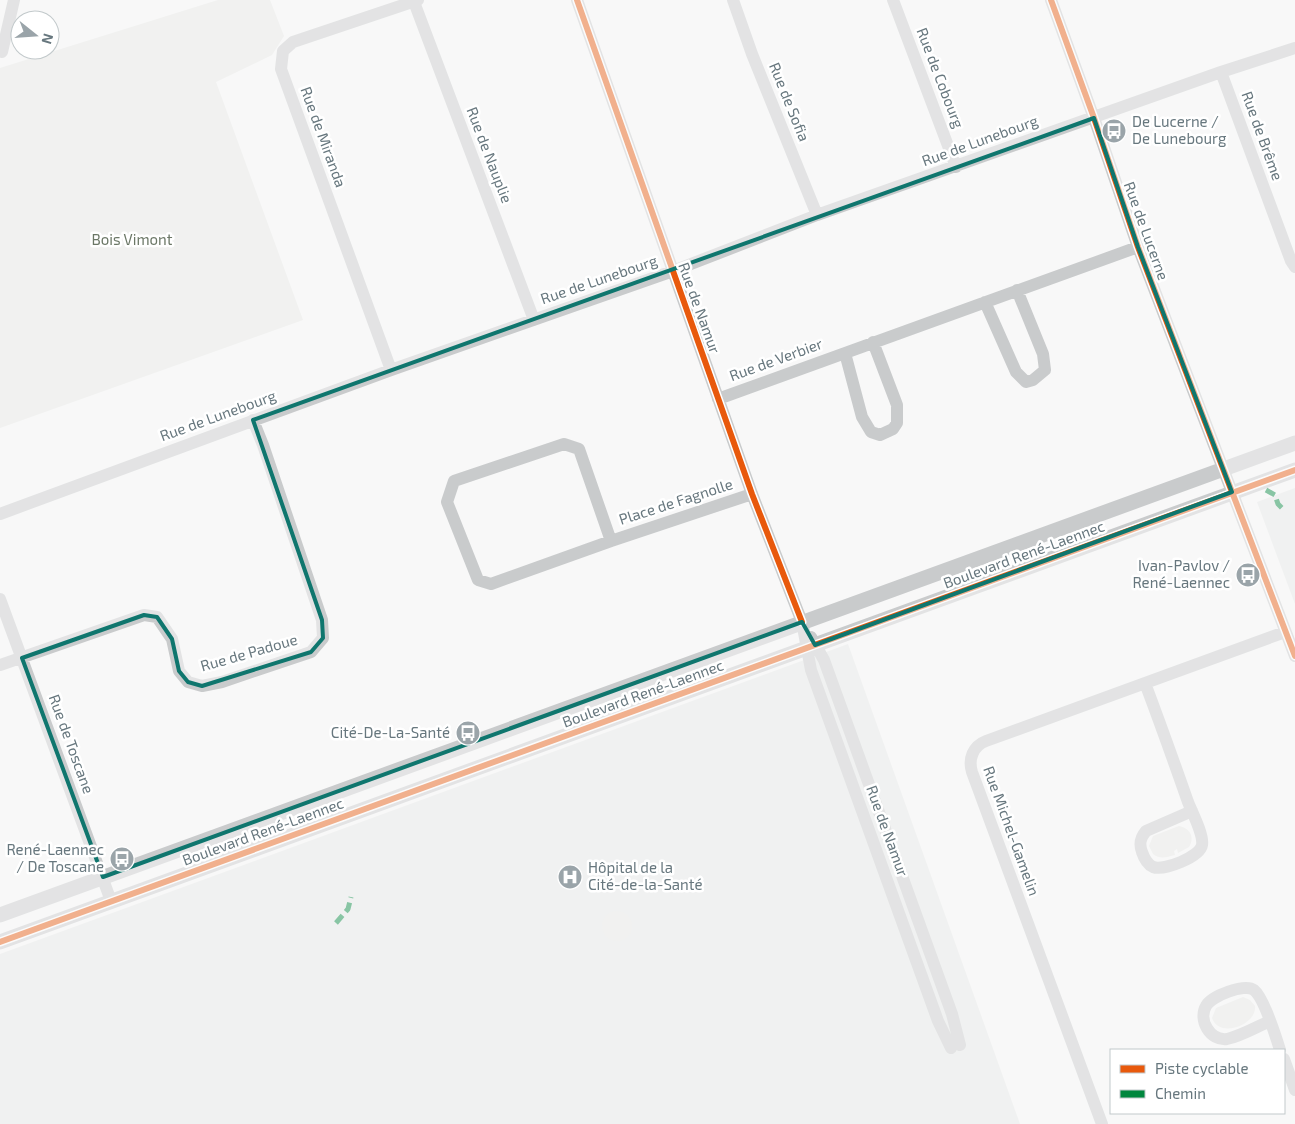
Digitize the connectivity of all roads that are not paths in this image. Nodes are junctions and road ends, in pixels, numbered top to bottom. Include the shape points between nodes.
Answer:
1 (14, 0) edge
2 (577, 0) edge
3 (733, 0) edge
4 (893, 0) edge
5 (1051, 0) edge
6 (416, 1) edge
7 (1295, 48) edge
8 (2, 52) dead end
9 (1221, 72) junction
10 (1094, 118) junction
11 (956, 167) junction
12 (817, 215) junction
13 (1138, 247) junction
14 (1295, 267) edge
15 (673, 271) junction
16 (1017, 290) junction
17 (985, 302) junction
18 (534, 320) junction
19 (873, 342) junction
20 (845, 352) junction
21 (391, 370) junction
22 (718, 399) junction
23 (253, 420) junction
24 (1295, 443) edge
25 (1222, 469) junction
26 (1295, 470) edge
27 (1232, 492) junction
28 (752, 494) junction
29 (0, 514) edge
30 (611, 541) junction
31 (0, 599) edge
32 (802, 622) junction
33 (1285, 632) junction
34 (811, 646) junction
35 (1295, 656) edge
36 (22, 658) junction
37 (0, 665) edge
38 (1145, 683) junction
39 (1192, 812) junction
40 (103, 877) junction
41 (111, 901) junction
42 (0, 915) edge
43 (0, 942) edge
44 (1270, 1021) junction
45 (956, 1046) dead end
46 (1280, 1049) edge
47 (1285, 1062) edge
48 (1295, 1090) edge
49 (1102, 1124) edge

1 - 8 street
2 - 15 street, Rue de Namur
3 - 12 street, Rue de Sofia
4 - 11 street, Rue de Cobourg
5 - 10 street, Rue de Lucerne
6 - 18 street, Rue de Nauplie
6 - 21 street, Rue de Miranda via 293,42 283,51 281,69
7 - 9 street, Rue de Lunebourg
9 - 10 street, Rue de Lunebourg
9 - 14 street, Rue de Brême
10 - 11 street, Rue de Lunebourg
10 - 13 street, Rue de Lucerne
11 - 12 street, Rue de Lunebourg
12 - 15 street, Rue de Lunebourg
13 - 16 street, Rue de Verbier
13 - 25 street, Rue de Lucerne
15 - 18 street, Rue de Lunebourg
15 - 22 street, Rue de Namur
16 - 17 street, Rue de Verbier
16 - 17 street via 1043,354 1045,370 1033,380 1026,382 1016,372
17 - 19 street, Rue de Verbier
18 - 21 street, Rue de Lunebourg
19 - 20 street, Rue de Verbier
19 - 20 street, Rue de Verbier via 897,406 897,423 893,429 880,435 871,432 862,417
20 - 22 street, Rue de Verbier
21 - 23 street, Rue de Lunebourg
22 - 28 street, Rue de Namur
23 - 29 street, Rue de Lunebourg
23 - 36 street, Rue de Padoue via 322,620 324,638 311,652 202,686 188,682 179,671 172,639 157,617 144,615
24 - 25 street, Boulevard René-Laennec
25 - 27 street, Rue de Lucerne
25 - 32 street, Boulevard René-Laennec
26 - 27 street, Boulevard René-Laennec
27 - 33 street, Rue de Lucerne
27 - 34 street, Boulevard René-Laennec
28 - 30 street, Place de Fagnolle
28 - 32 street, Rue de Namur
30 - 30 street, Place de Fagnolle via 491,584 478,580 447,502 454,481 564,444 579,449
31 - 36 street, Rue de Toscane
32 - 34 street, Rue de Namur
32 - 40 street, Boulevard René-Laennec
33 - 35 street, Rue de Lucerne
33 - 38 street, Rue Michel-Gamelin
34 - 41 street, Boulevard René-Laennec
34 - 45 street, Rue de Namur via 811,670 938,1021
36 - 37 street, Rue de Padoue
36 - 40 street, Rue de Toscane
38 - 39 street
38 - 49 street, Rue Michel-Gamelin via 982,742 973,751 970,764
39 - 39 street via 1152,827 1143,834 1140,847 1150,865 1162,868 1192,857 1199,851 1202,840
40 - 41 street, Rue de Toscane
40 - 42 street, Boulevard René-Laennec
41 - 43 street, Boulevard René-Laennec
44 - 44 street via 1258,995 1248,988 1214,998 1204,1011 1209,1031 1220,1038
44 - 46 street
47 - 48 street

